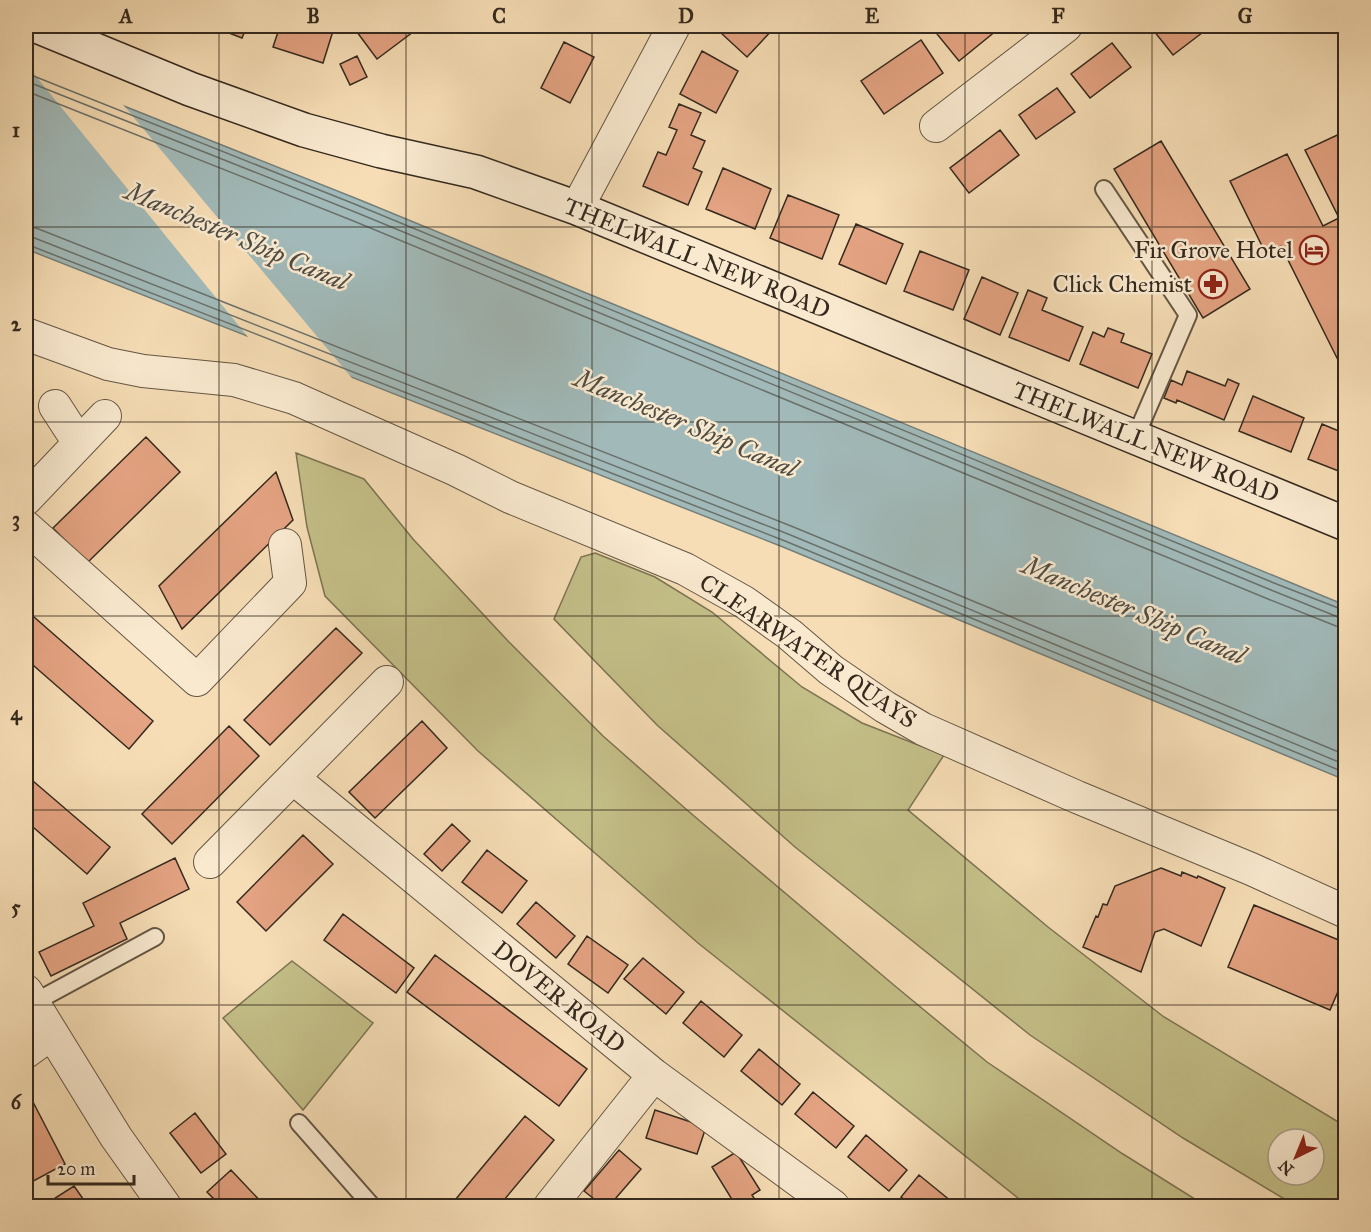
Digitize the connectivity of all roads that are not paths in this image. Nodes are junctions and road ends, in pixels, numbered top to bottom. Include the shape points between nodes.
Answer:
1 (37, 26) edge
2 (674, 26) edge
3 (1066, 26) edge
4 (936, 126) dead end
5 (1104, 189) dead end
6 (577, 208) junction
7 (26, 334) edge
8 (55, 406) dead end
9 (105, 416) dead end
10 (1135, 438) junction
11 (79, 443) junction
12 (26, 499) edge
13 (1346, 524) edge
14 (26, 527) edge
15 (285, 545) dead end
16 (387, 682) dead end
17 (293, 778) junction
18 (210, 862) dead end
19 (1346, 912) edge
20 (155, 937) dead end
21 (29, 997) edge
22 (51, 1034) junction
23 (26, 1052) edge
24 (654, 1075) junction
25 (299, 1123) dead end
26 (828, 1205) edge
27 (165, 1206) edge
28 (372, 1206) edge
29 (550, 1206) edge

1 - 6 main road, THELWALL NEW ROAD via 190,89 304,130 476,172
2 - 6 street
3 - 4 street
5 - 10 lane via 1188,315
6 - 10 main road, THELWALL NEW ROAD
7 - 19 street, CLEARWATER QUAYS via 108,364 234,380 294,398 510,497 685,569 744,602 831,670 923,729
8 - 11 street
9 - 11 street
10 - 13 main road, THELWALL NEW ROAD
11 - 12 street
14 - 15 street via 197,680 290,583
16 - 17 street
17 - 18 street
17 - 24 street, DOVER ROAD
20 - 21 lane
21 - 22 street
22 - 23 street
22 - 27 street
24 - 26 street, DOVER ROAD
24 - 29 street
25 - 28 lane

